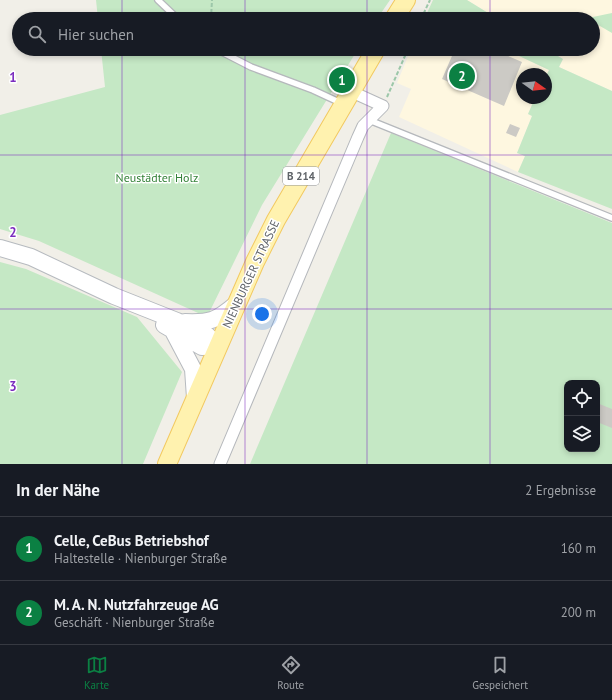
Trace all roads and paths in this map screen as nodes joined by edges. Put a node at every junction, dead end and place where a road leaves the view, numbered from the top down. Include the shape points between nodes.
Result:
1 (158, 0) edge
2 (212, 0) edge
3 (406, 0) edge
4 (430, 0) edge
5 (171, 12) edge
6 (211, 12) edge
7 (398, 12) edge
8 (424, 12) edge
9 (230, 56) edge
10 (372, 56) edge
11 (405, 56) edge
12 (347, 98) junction
13 (383, 106) junction
14 (368, 120) junction
15 (612, 218) edge
16 (0, 248) edge
17 (236, 304) junction
18 (175, 326) junction
19 (218, 346) junction
20 (195, 398) junction
21 (167, 464) edge
22 (220, 464) edge

1 - 5 lane
2 - 6 path
3 - 7 main road
4 - 8 path
9 - 12 lane via 251,67 313,90
10 - 12 main road, NIENBURGER STRASSE / B 214
11 - 13 path
12 - 13 street
12 - 17 main road, NIENBURGER STRASSE / B 214 via 276,220
13 - 14 street
14 - 15 lane
14 - 22 street via 358,137
16 - 18 main road via 31,257
17 - 18 main road via 220,317 204,323
17 - 19 main road, NIENBURGER STRASSE / B 214
18 - 19 main road via 207,335
18 - 20 main road via 193,369
19 - 20 main road, NIENBURGER STRASSE / B 214
20 - 21 main road, NIENBURGER STRASSE / B 214

